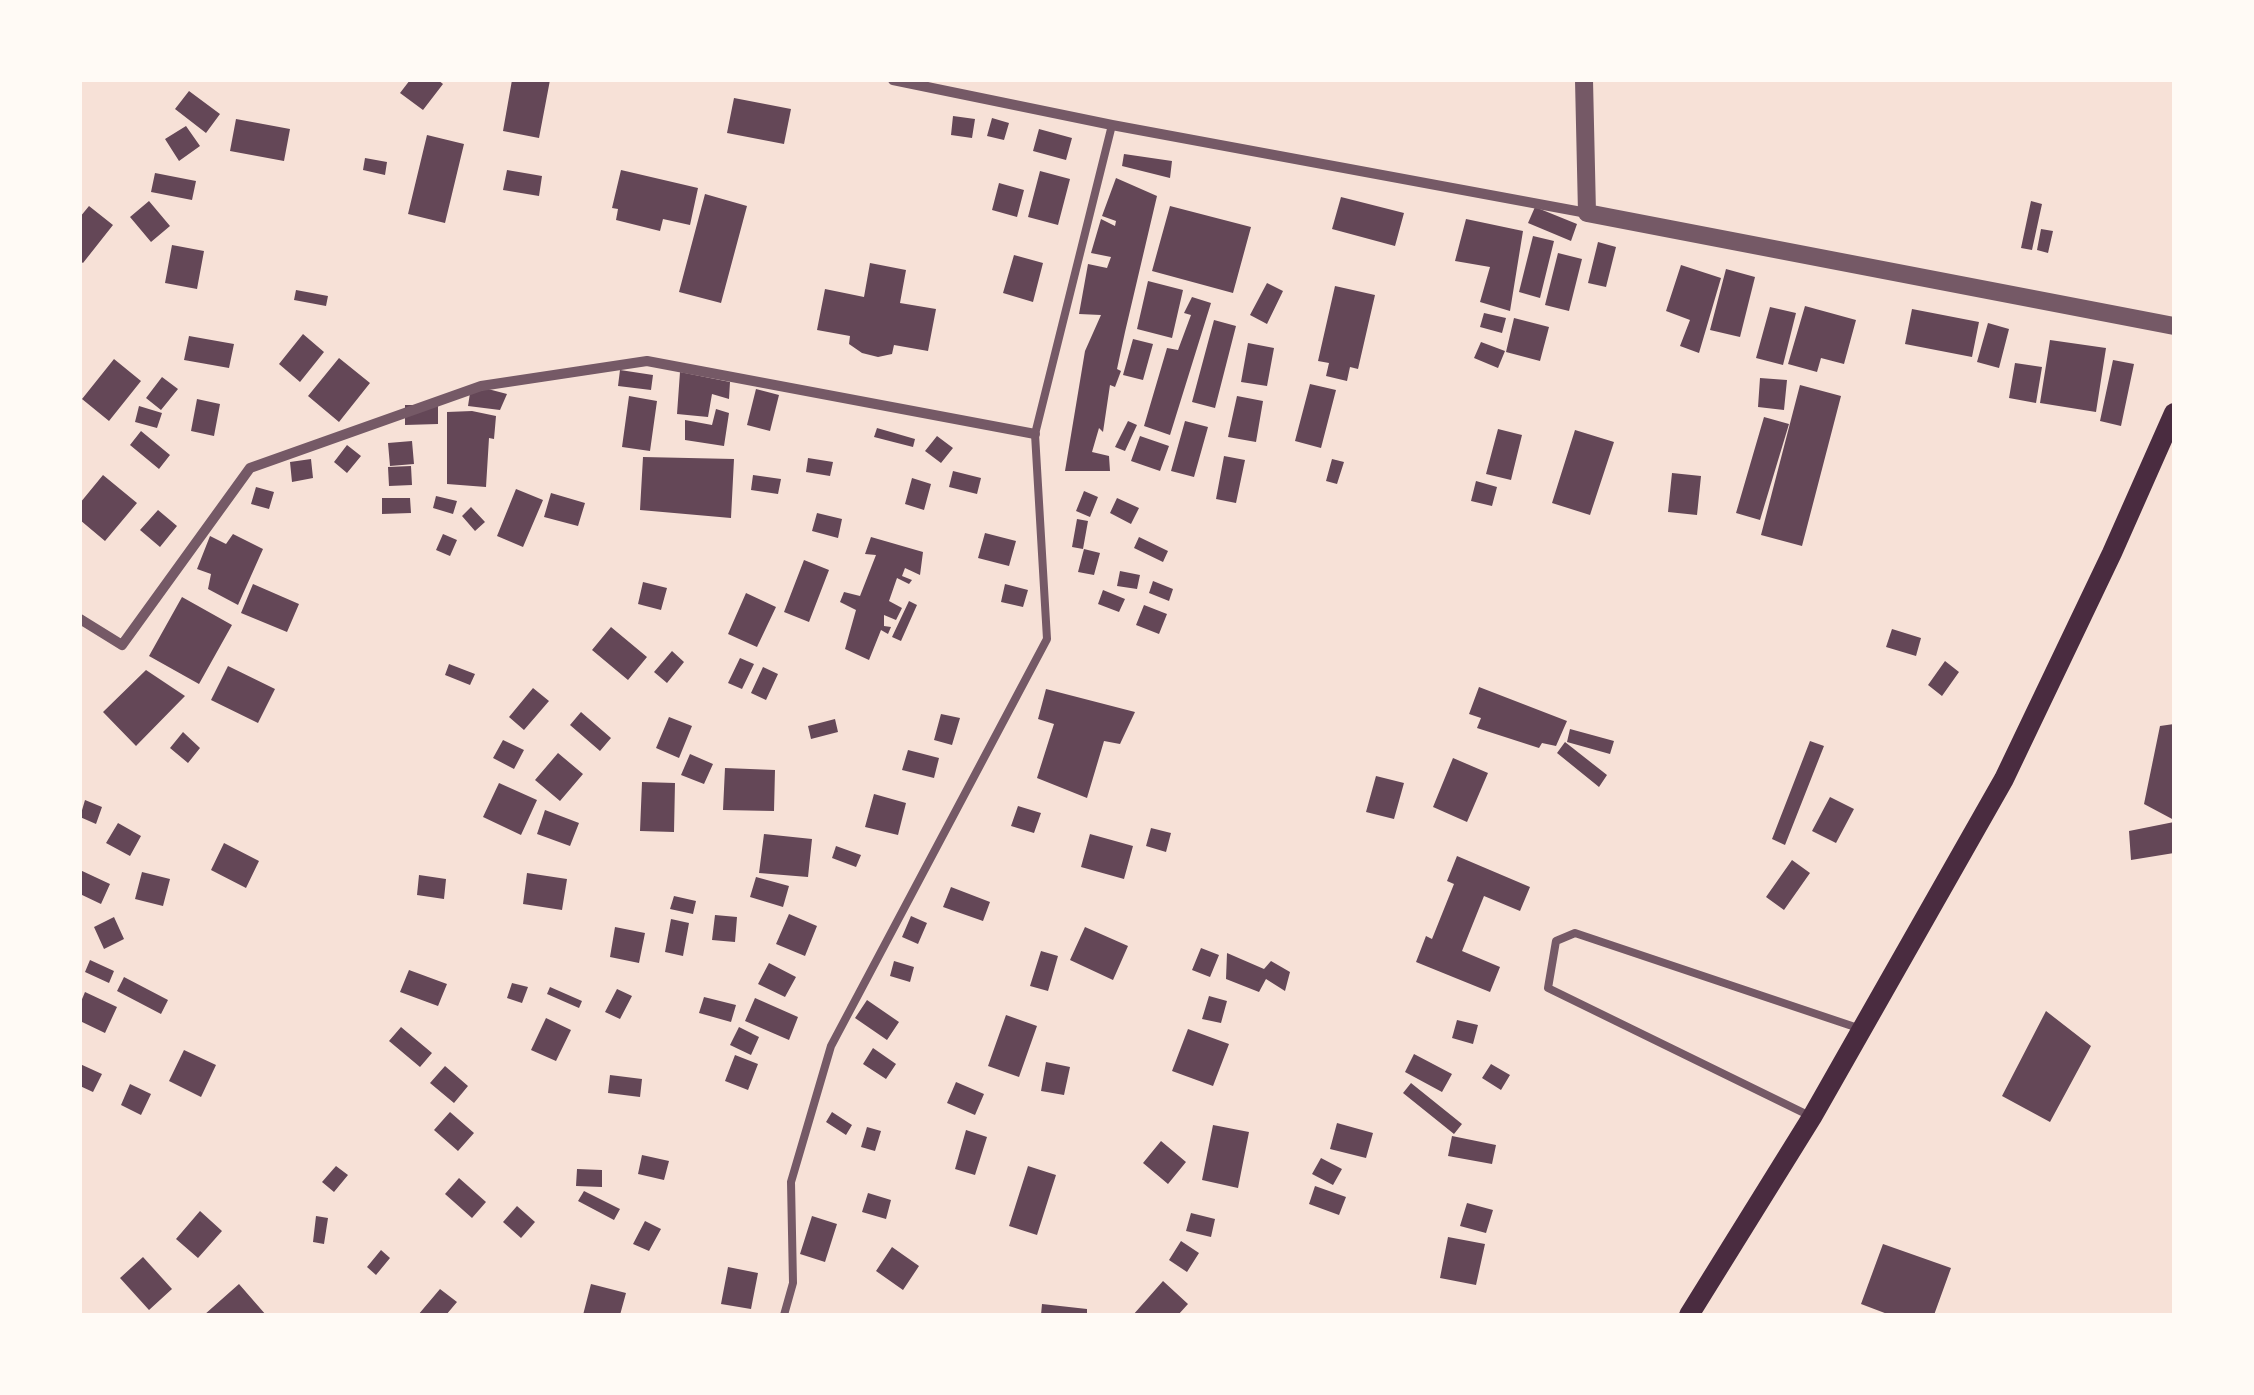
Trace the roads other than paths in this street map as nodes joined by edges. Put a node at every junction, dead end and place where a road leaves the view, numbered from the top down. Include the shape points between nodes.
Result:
1 (892, 80) edge
2 (1584, 80) edge
3 (1112, 125) junction
4 (1587, 213) junction
5 (2174, 326) edge
6 (2174, 413) edge
7 (1035, 434) junction
8 (80, 619) edge
9 (1862, 1029) junction
10 (1812, 1118) junction
11 (784, 1315) edge
12 (1689, 1315) edge

1 - 3 street
2 - 4 street
3 - 4 street
3 - 7 lane
4 - 5 street
6 - 9 main road via 2004,779
7 - 8 street via 647,361 482,386 250,468 122,645
7 - 11 lane via 1047,639 831,1046 792,1182 793,1283
9 - 10 main road
9 - 10 lane via 1575,933 1556,941 1548,988
10 - 12 main road

